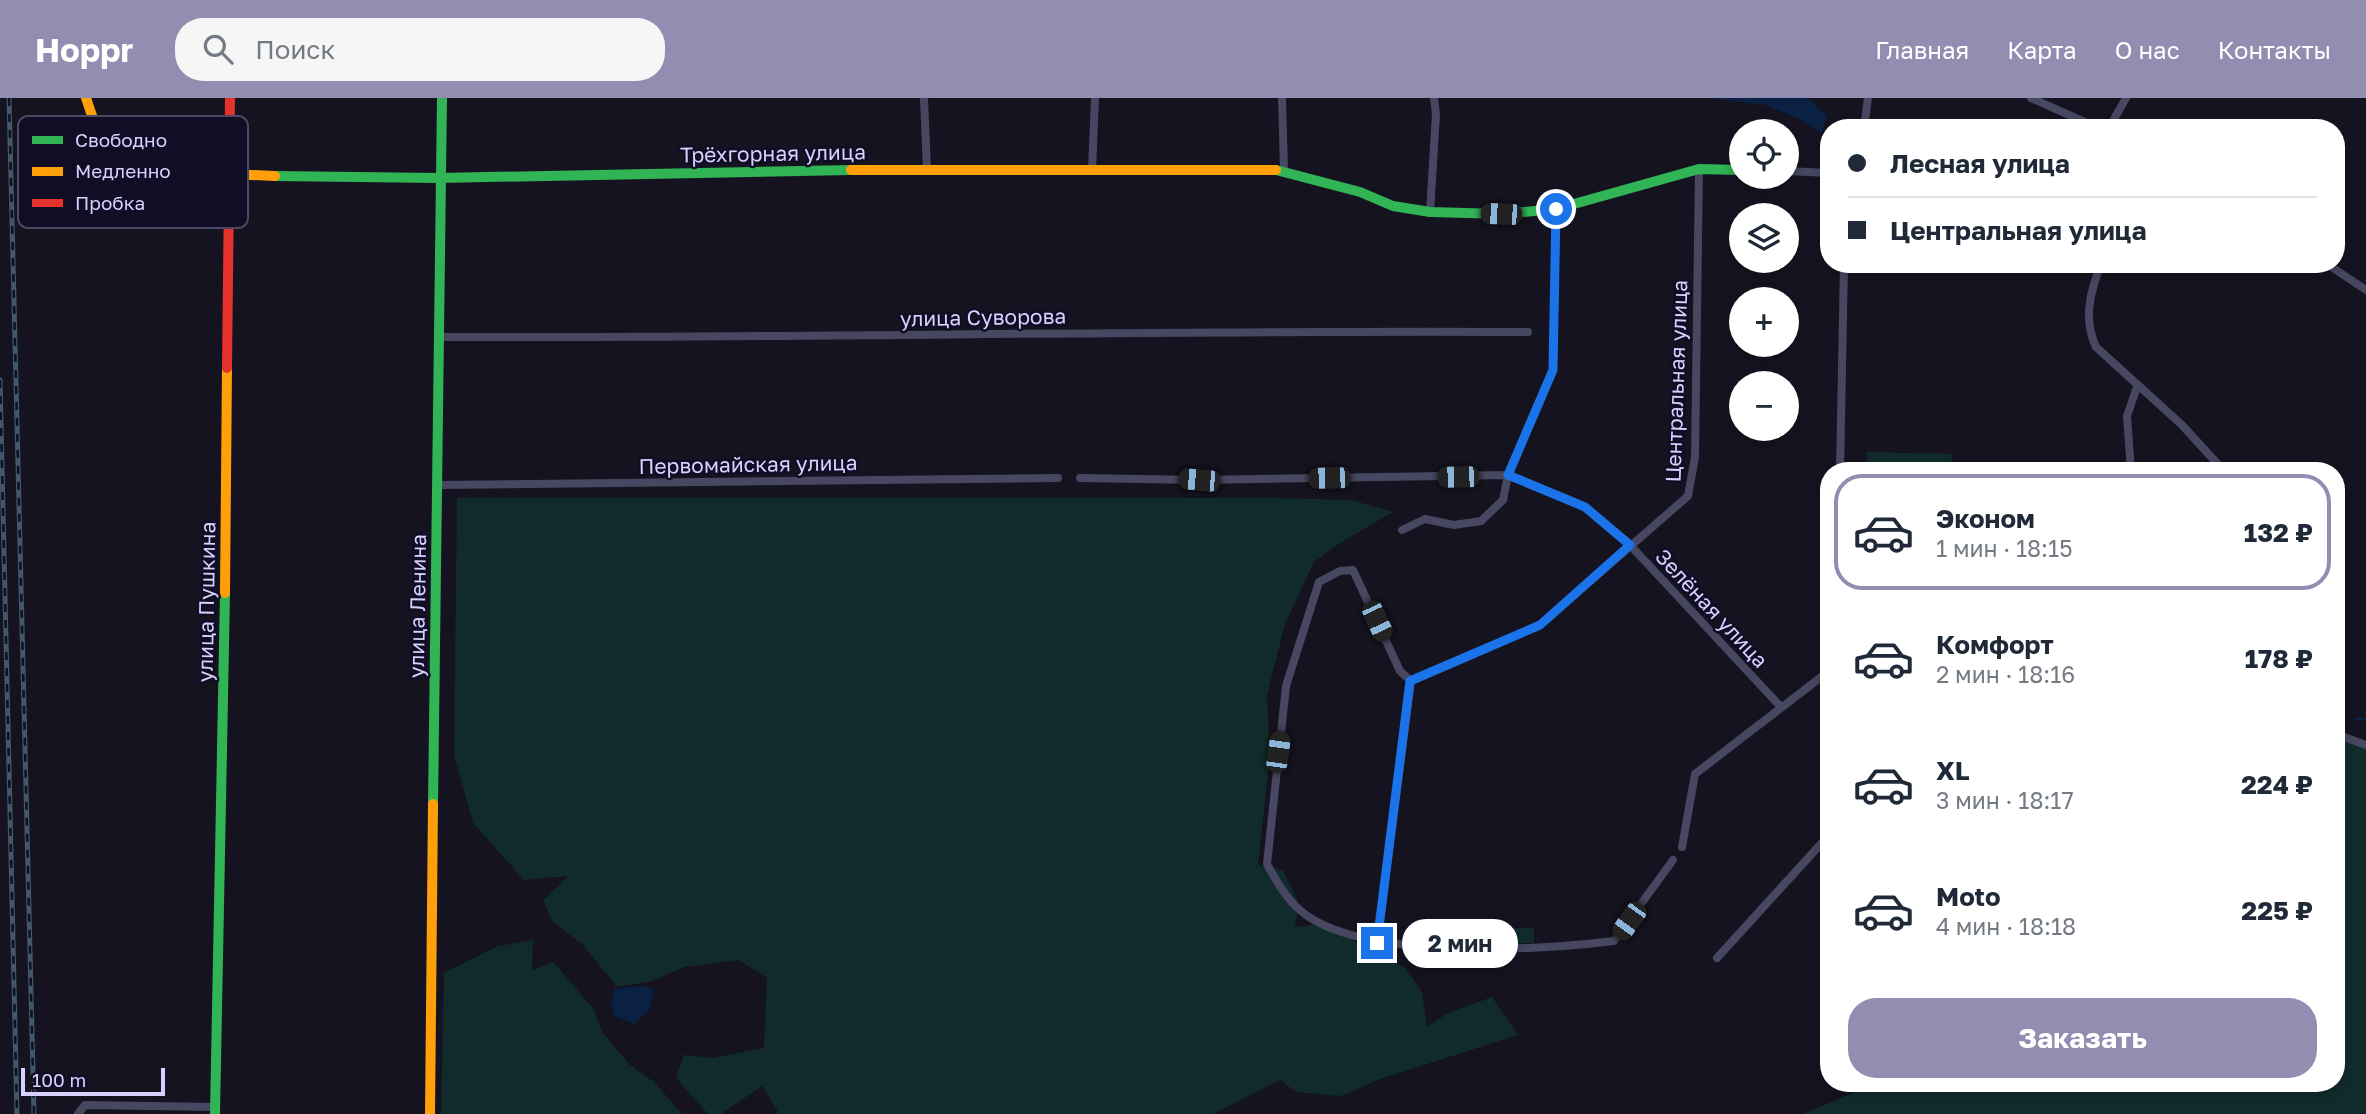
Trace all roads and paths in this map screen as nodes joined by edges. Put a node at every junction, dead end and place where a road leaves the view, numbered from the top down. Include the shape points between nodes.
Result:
1 (86, 98) edge
2 (230, 98) edge
3 (442, 98) edge
4 (924, 98) edge
5 (1096, 98) edge
6 (1282, 98) edge
7 (1434, 98) edge
8 (1868, 98) edge
9 (2031, 98) edge
10 (2126, 98) edge
11 (92, 116) edge
12 (230, 116) edge
13 (1865, 119) edge
14 (2078, 119) edge
15 (2114, 119) edge
16 (927, 169) junction
17 (1699, 169) junction
18 (1092, 170) junction
19 (1284, 170) junction
20 (1729, 170) edge
21 (1799, 172) edge
22 (1820, 173) edge
23 (248, 175) edge
24 (439, 177) junction
25 (1556, 209) junction
26 (1430, 212) junction
27 (228, 228) edge
28 (1844, 273) edge
29 (2097, 273) edge
30 (2340, 273) edge
31 (2366, 290) edge
32 (1528, 332) dead end
33 (438, 337) junction
34 (2137, 387) junction
35 (1840, 462) edge
36 (2130, 462) edge
37 (2216, 462) edge
38 (1508, 475) junction
39 (1058, 478) dead end
40 (1080, 478) dead end
41 (438, 485) junction
42 (1402, 530) dead end
43 (1630, 545) junction
44 (1820, 677) edge
45 (1410, 681) junction
46 (1780, 706) junction
47 (2345, 737) edge
48 (2366, 745) edge
49 (1820, 845) edge
50 (1682, 847) dead end
51 (1673, 860) dead end
52 (1377, 943) junction
53 (1717, 958) dead end
54 (215, 1111) edge
55 (78, 1114) edge
56 (430, 1114) edge

1 - 11 street, Трёхгорная улица
2 - 12 street, улица Пушкина
3 - 24 street, улица Ленина
4 - 16 street
5 - 18 street
6 - 19 street
7 - 26 street
8 - 13 street
9 - 14 street
10 - 15 street
16 - 18 street, Трёхгорная улица
16 - 24 street, Трёхгорная улица
17 - 20 street, Трёхгорная улица
17 - 25 street, Трёхгорная улица
17 - 43 street, Центральная улица via 1695,457 1688,496
18 - 19 street, Трёхгорная улица
19 - 26 street, Трёхгорная улица via 1393,206
21 - 22 street
23 - 24 street, Трёхгорная улица
24 - 33 street, улица Ленина
25 - 26 street, Трёхгорная улица via 1501,214
25 - 38 street via 1553,370
27 - 54 street, улица Пушкина
28 - 35 street
29 - 34 street via 2090,291 2089,332 2096,347
30 - 31 street
32 - 33 street, улица Суворова via 1177,330 837,338
33 - 41 street, улица Ленина
34 - 36 street via 2127,416
34 - 37 street via 2182,425
38 - 40 street
38 - 42 street via 1503,499 1481,521 1454,525 1425,519
38 - 43 street, Зелёная улица via 1585,507
39 - 41 street, Первомайская улица
41 - 56 street, улица Ленина
43 - 45 street, Центральная улица via 1540,625
43 - 46 street, Зелёная улица
44 - 46 street
45 - 52 street
45 - 52 street via 1400,671 1353,570 1319,582 1286,686 1266,864 1300,911 1321,925
46 - 50 street via 1695,774
47 - 48 street
49 - 53 street
51 - 52 street via 1614,941 1526,948
54 - 55 street, улица Пушкина via 85,1105

